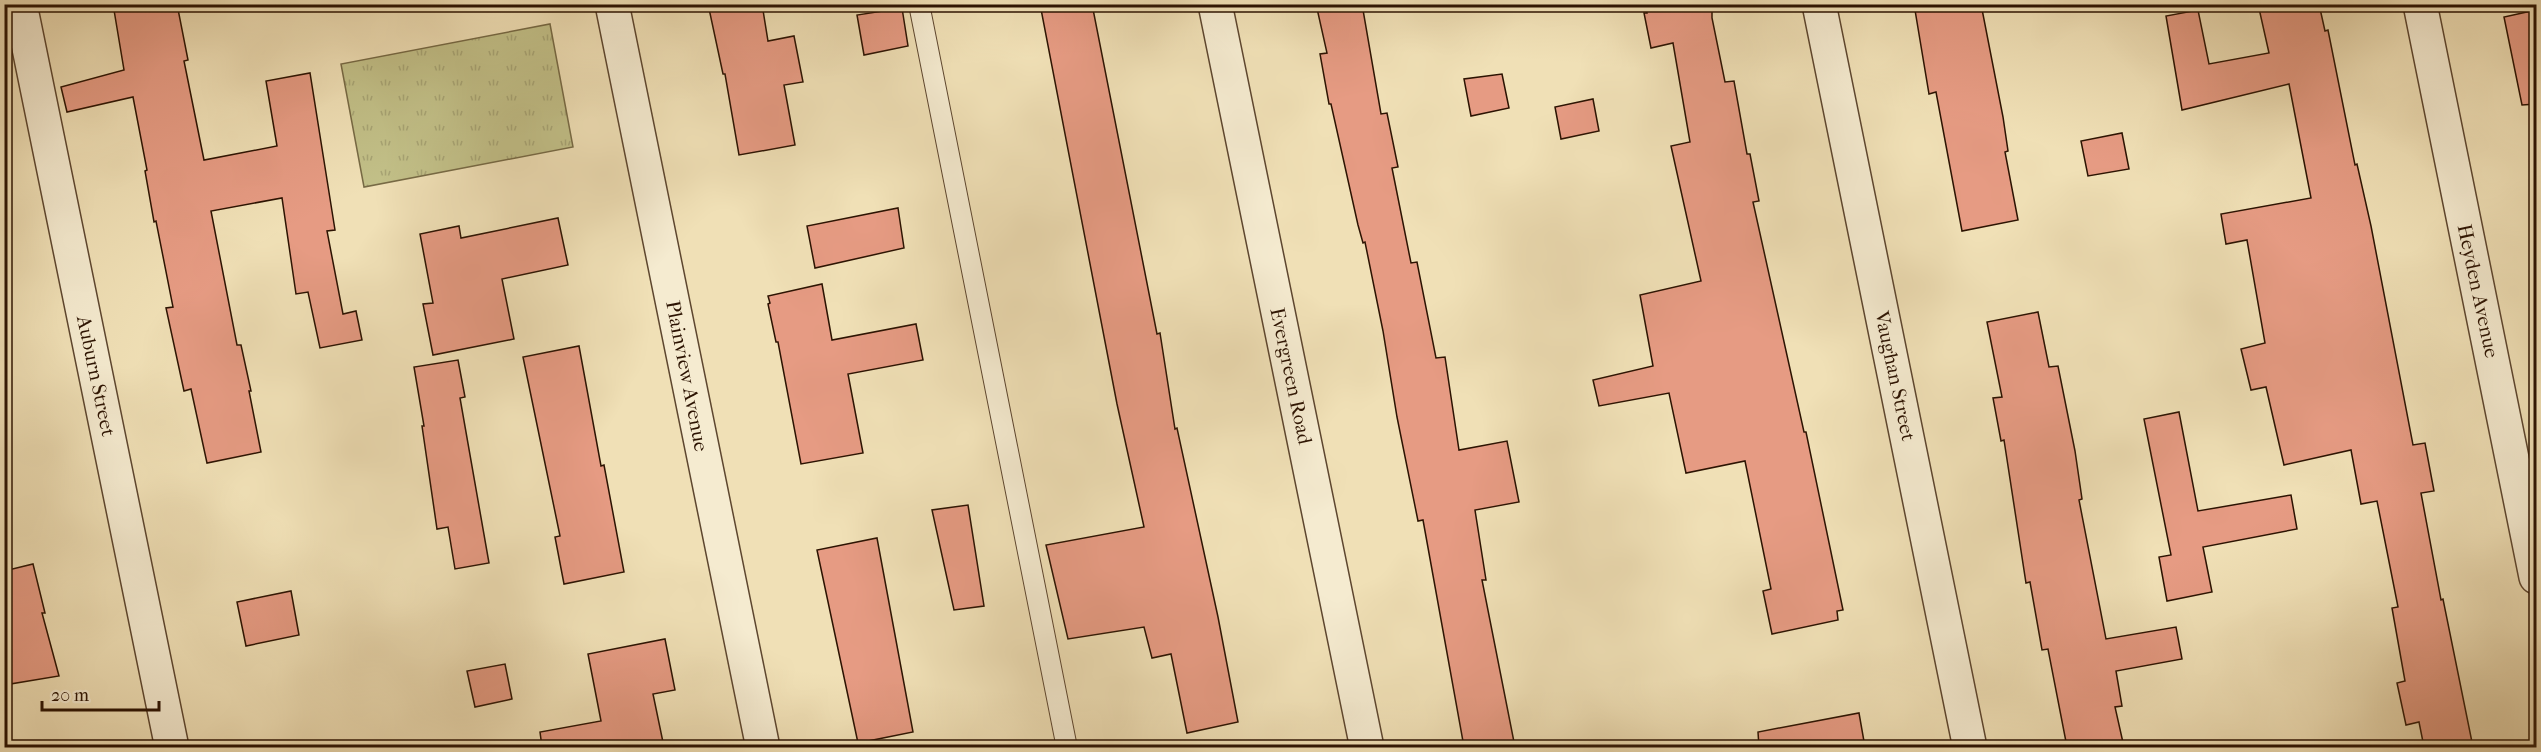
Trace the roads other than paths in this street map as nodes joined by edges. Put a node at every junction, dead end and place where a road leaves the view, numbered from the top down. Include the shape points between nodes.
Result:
1 (20, 4) edge
2 (612, 4) edge
3 (919, 4) edge
4 (1215, 4) edge
5 (1819, 4) edge
6 (2420, 4) edge
7 (2536, 577) edge
8 (171, 747) edge
9 (763, 747) edge
10 (1067, 747) edge
11 (1367, 747) edge
12 (1970, 747) edge

1 - 8 street, Auburn Street
2 - 9 street, Plainview Avenue
3 - 10 lane
4 - 11 street, Evergreen Road
5 - 12 street, Vaughan Street
6 - 7 street, Heyden Avenue

